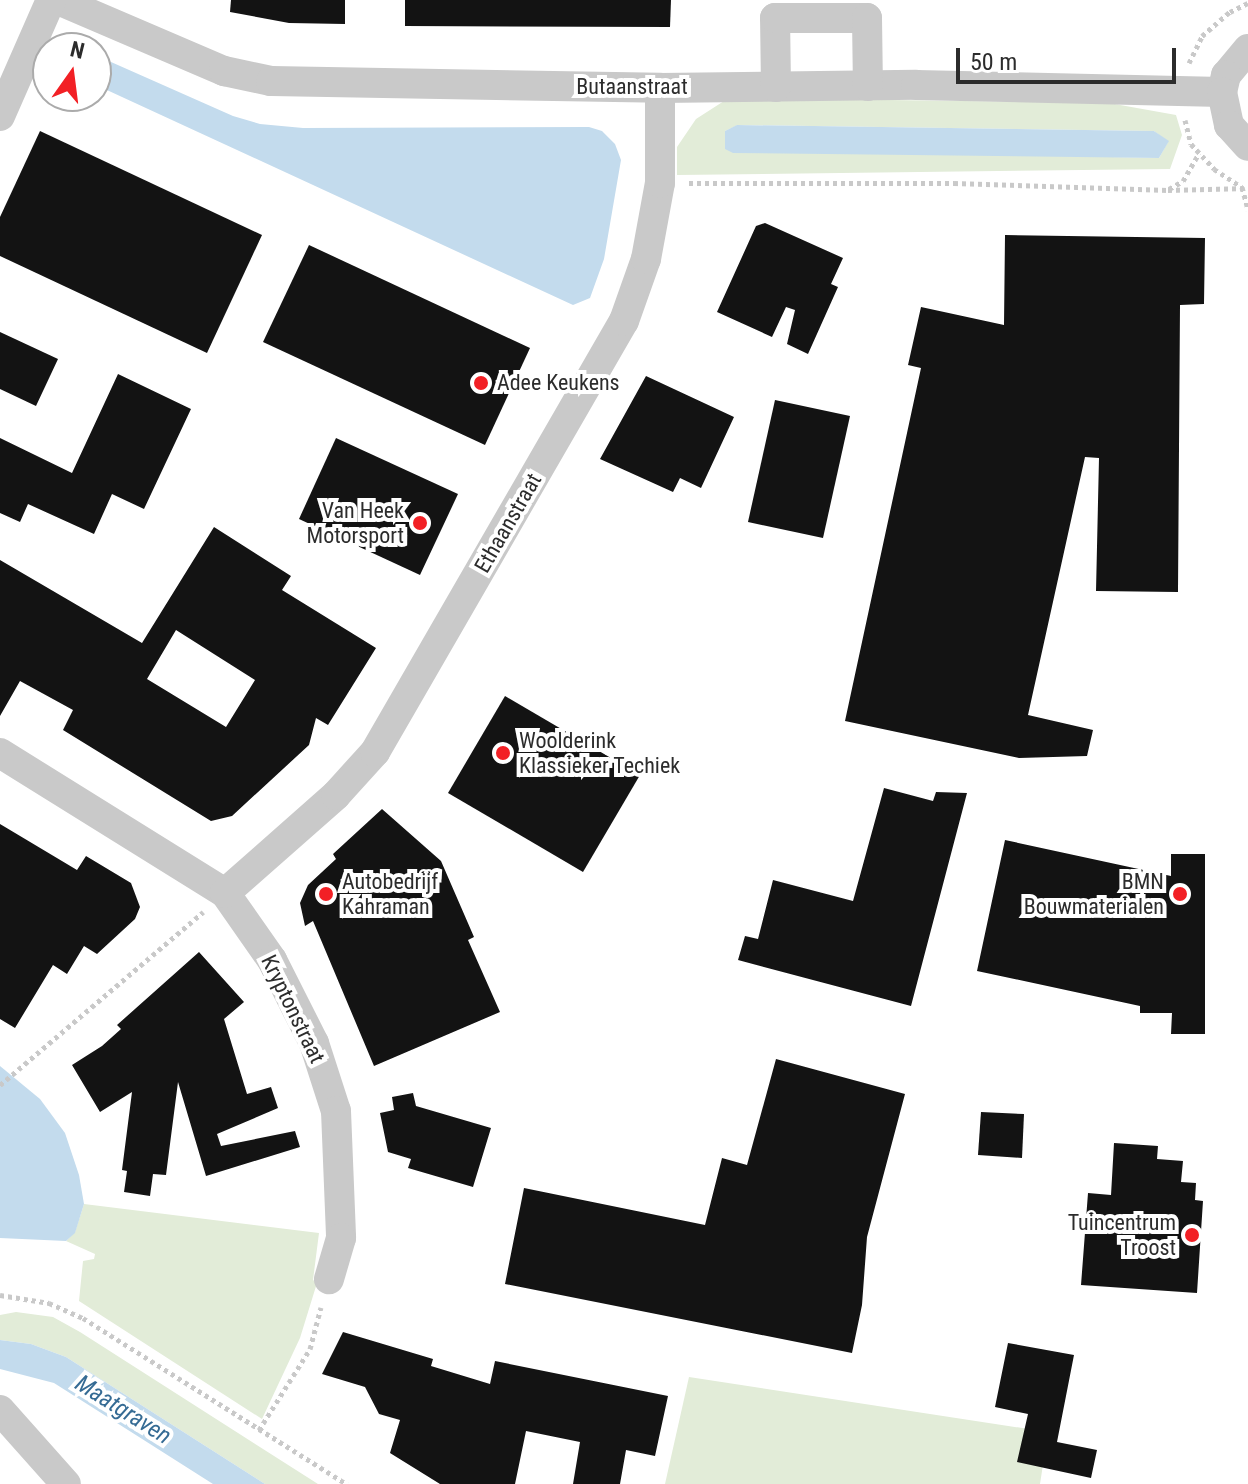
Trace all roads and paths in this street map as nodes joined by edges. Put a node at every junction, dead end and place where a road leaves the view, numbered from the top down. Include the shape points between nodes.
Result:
1 (51, 0) edge
2 (58, 0) edge
3 (1248, 49) edge
4 (868, 86) junction
5 (776, 87) junction
6 (660, 88) junction
7 (1222, 92) junction
8 (0, 116) edge
9 (1248, 146) edge
10 (1199, 153) dead end
11 (660, 183) junction
12 (1245, 187) edge
13 (1168, 190) junction
14 (0, 753) edge
15 (225, 893) junction
16 (0, 1085) edge
17 (329, 1279) joint
18 (0, 1295) edge
19 (4, 1424) edge
20 (259, 1430) junction
21 (66, 1484) edge
22 (347, 1484) edge

1 - 8 street
2 - 6 street, Butaanstraat via 224,71 271,81
3 - 7 street via 1226,75
4 - 5 street, Butaanstraat
4 - 5 street via 867,18 775,18
4 - 7 street, Butaanstraat
5 - 6 street, Butaanstraat
6 - 11 street, Ethaanstraat
7 - 9 street via 1229,125
10 - 13 path via 1183,181
11 - 13 path via 954,183
11 - 15 street, Ethaanstraat via 646,259 624,321 375,752 336,795
12 - 13 path
14 - 15 street, Kryptonstraat
15 - 16 path
15 - 17 street, Kryptonstraat via 272,960 314,1043 336,1111 341,1238
17 - 20 path via 310,1349
18 - 20 path via 49,1303 83,1318
19 - 21 street
20 - 22 path

